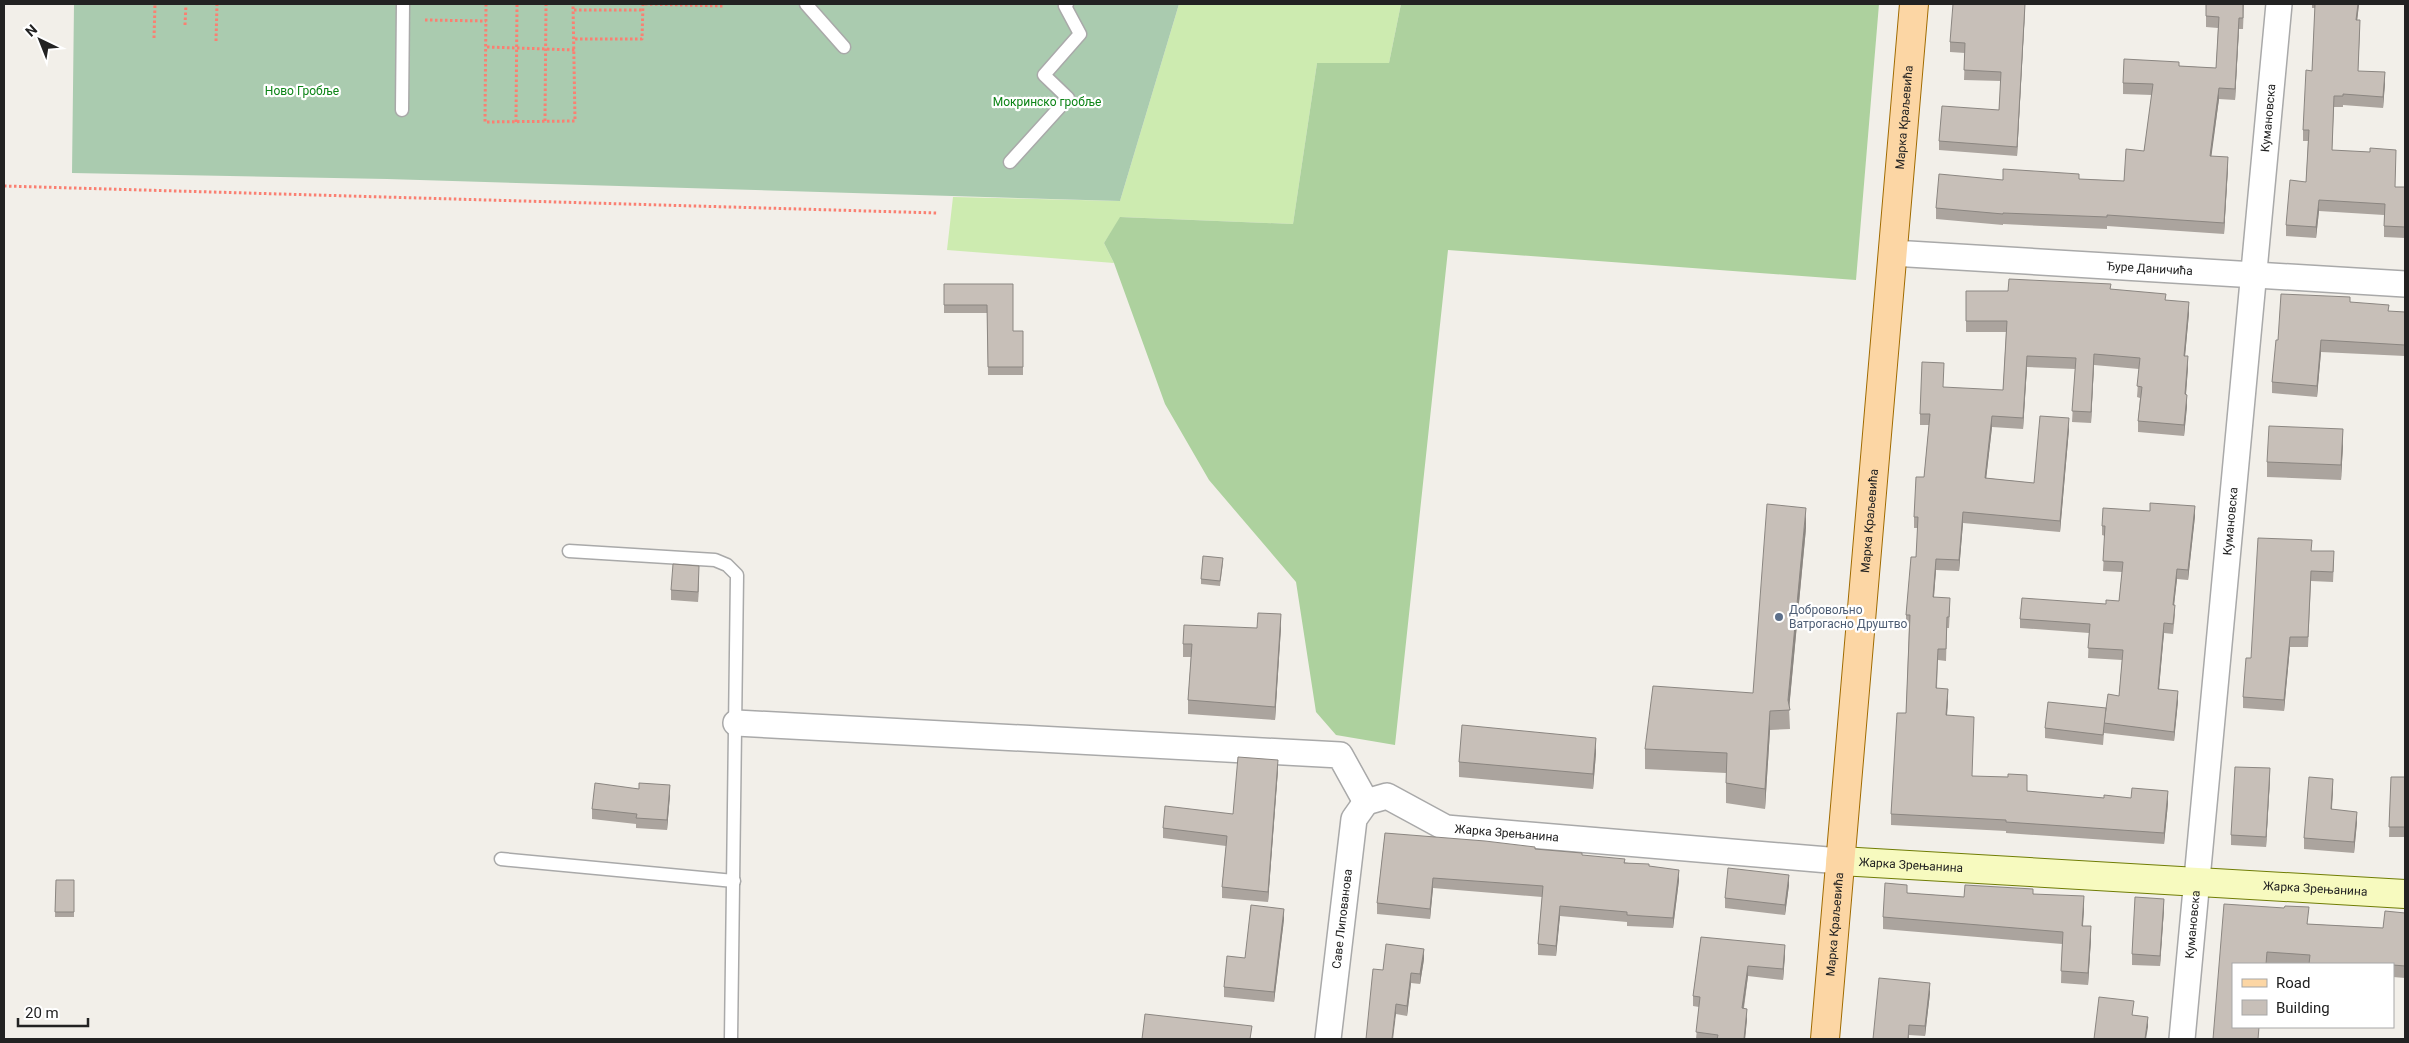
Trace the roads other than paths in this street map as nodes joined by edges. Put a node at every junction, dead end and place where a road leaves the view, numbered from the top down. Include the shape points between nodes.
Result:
1 (402, 4) edge
2 (806, 4) edge
3 (1067, 4) edge
4 (1914, 4) edge
5 (2279, 4) edge
6 (844, 47) dead end
7 (402, 110) dead end
8 (1010, 162) dead end
9 (1892, 253) junction
10 (2253, 275) junction
11 (2405, 284) edge
12 (569, 551) dead end
13 (736, 723) junction
14 (1366, 802) junction
15 (501, 859) dead end
16 (1840, 861) junction
17 (734, 881) junction
18 (2195, 883) junction
19 (2405, 894) edge
20 (731, 1039) edge
21 (1328, 1039) edge
22 (1825, 1039) edge
23 (2182, 1039) edge

1 - 7 lane
2 - 6 lane
3 - 8 lane via 1065,6 1080,34 1044,75 1068,98
4 - 9 main road, Марка Краљевића
5 - 10 street, Кумановска
9 - 10 street, Ђуре Даничића
9 - 16 main road, Марка Краљевића
10 - 11 street, Ђуре Даничића
10 - 18 street, Кумановска
12 - 13 lane via 715,560 738,575
13 - 14 street via 1340,755
13 - 17 lane
14 - 16 street, Жарка Зрењанина via 1388,796 1446,828
14 - 21 street, Саве Липованова via 1354,819
15 - 17 lane
16 - 18 street, Жарка Зрењанина
16 - 22 main road, Марка Краљевића
17 - 20 lane
18 - 19 street, Жарка Зрењанина
18 - 23 street, Кумановска

